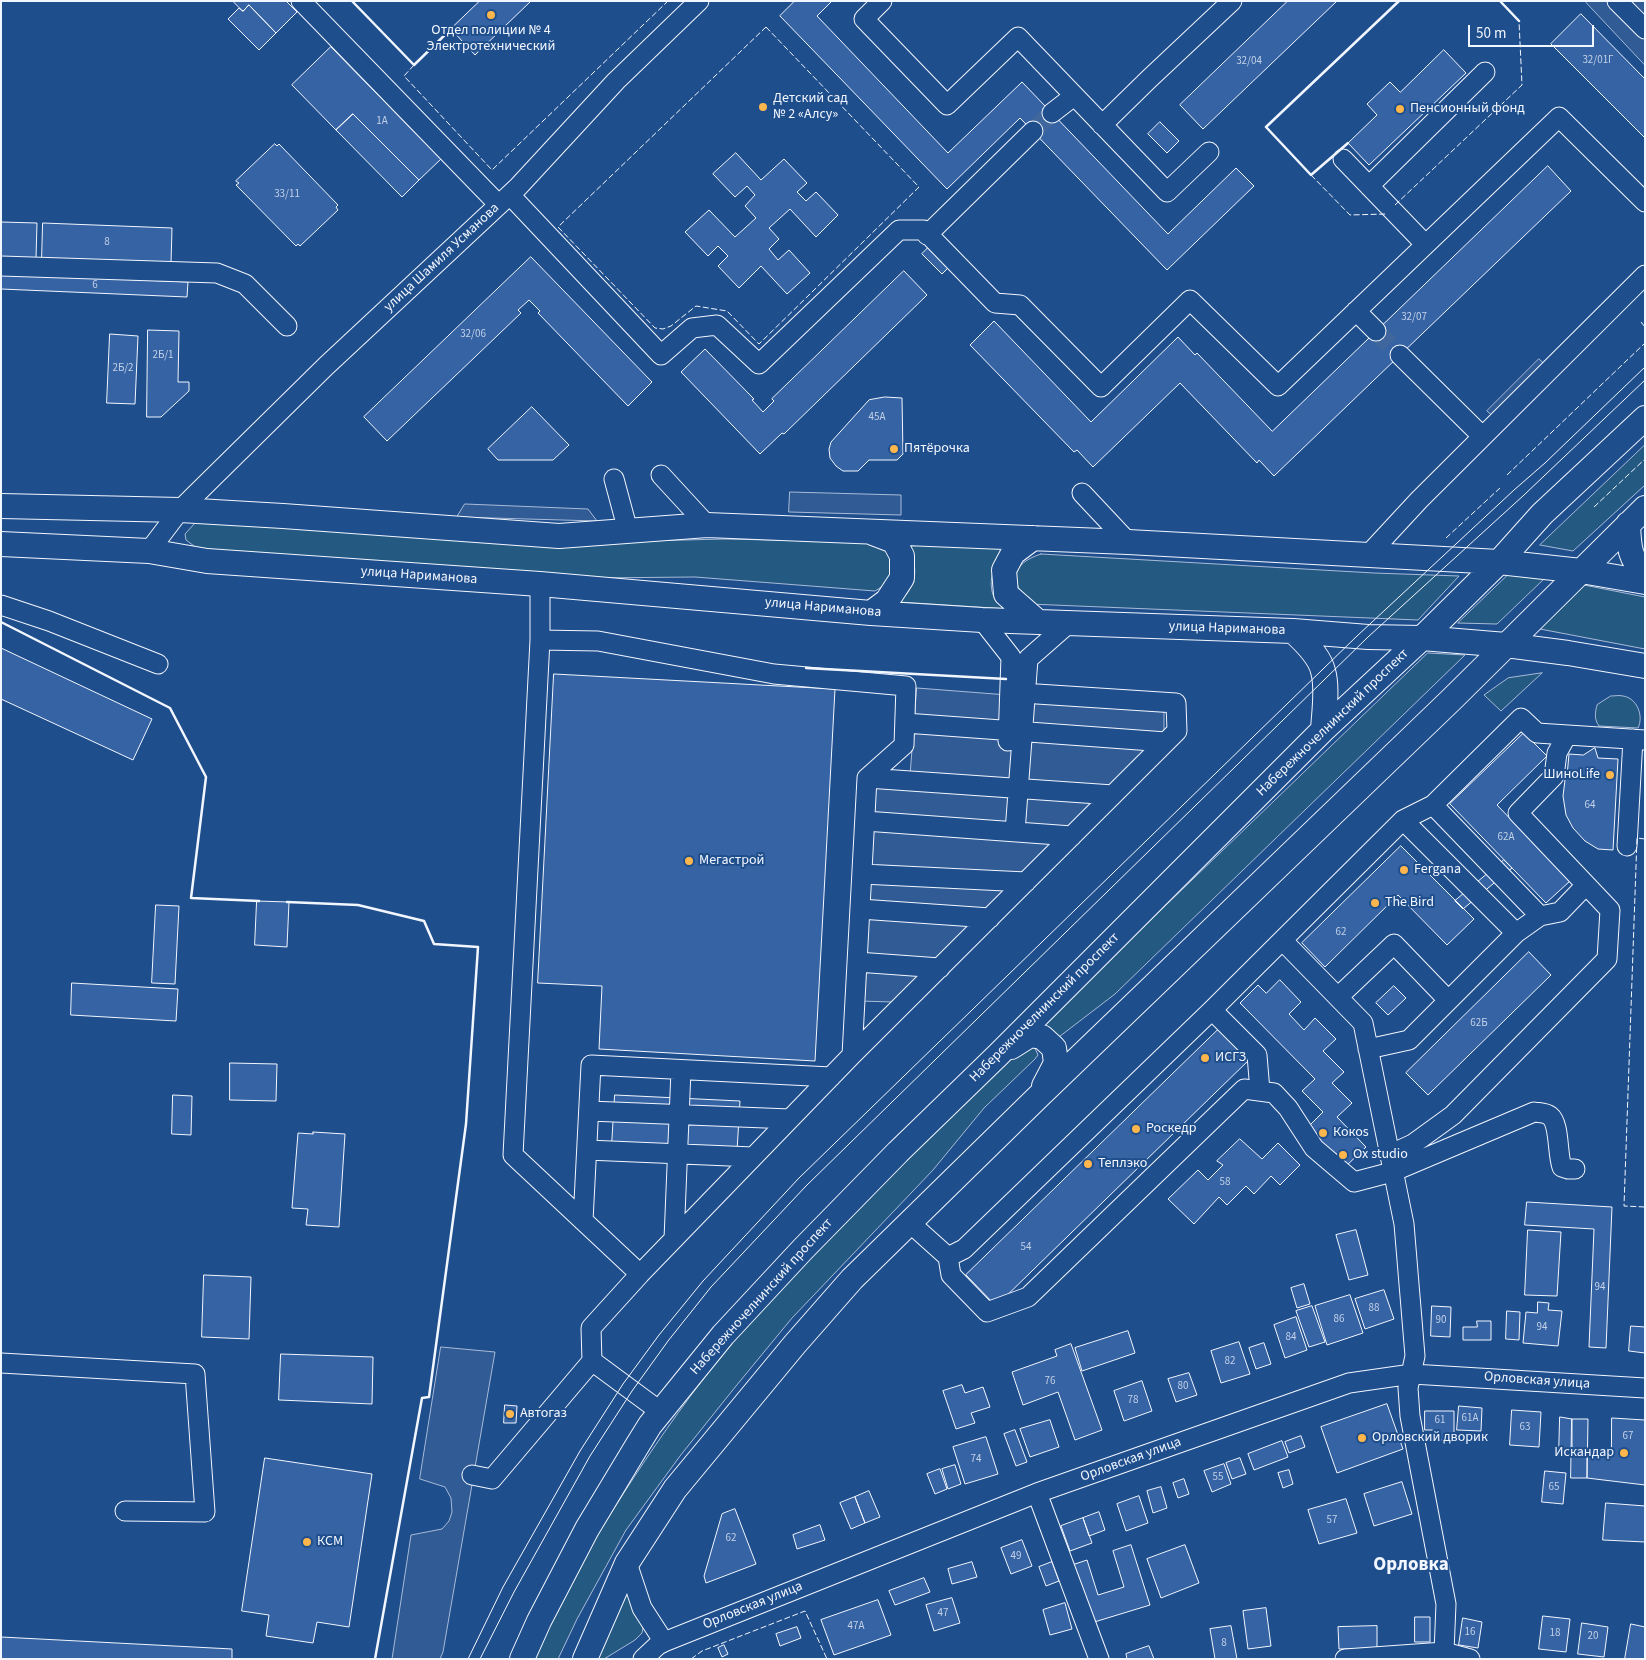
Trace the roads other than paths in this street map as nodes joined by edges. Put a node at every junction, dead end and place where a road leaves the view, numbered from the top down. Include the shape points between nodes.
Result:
1 (301, 1) edge
2 (699, 1) edge
3 (882, 1) edge
4 (1232, 1) edge
5 (1617, 1) edge
6 (1645, 29) edge
7 (1485, 72) dead end
8 (1074, 96) junction
9 (1052, 113) tunnel mouth
10 (1102, 125) junction
11 (1033, 131) tunnel mouth
12 (1209, 152) dead end
13 (1343, 159) dead end
14 (1369, 186) junction
15 (505, 200) junction
16 (1645, 202) edge
17 (928, 235) junction
18 (1426, 244) junction
19 (1, 266) edge
20 (1645, 276) edge
21 (1356, 312) junction
22 (287, 326) dead end
23 (1376, 332) tunnel mouth
24 (1400, 355) tunnel mouth
25 (1645, 418) edge
26 (1482, 436) junction
27 (661, 475) dead end
28 (614, 479) dead end
29 (1082, 493) dead end
30 (1, 506) edge
31 (180, 510) junction
32 (1636, 516) edge
33 (707, 525) junction
34 (628, 531) junction
35 (870, 531) junction
36 (1032, 538) junction
37 (1128, 542) junction
38 (1, 544) edge
39 (149, 551) junction
40 (1369, 554) junction
41 (1499, 562) junction
42 (1581, 571) junction
43 (1645, 575) edge
44 (1645, 582) edge
45 (540, 584) junction
46 (1, 605) edge
47 (871, 612) junction
48 (982, 620) junction
49 (1038, 622) junction
50 (1069, 623) junction
51 (1293, 631) junction
52 (1422, 638) junction
53 (540, 640) junction
54 (1506, 645) junction
55 (158, 664) dead end
56 (1645, 666) edge
57 (1037, 694) dead end
58 (905, 723) junction
59 (1324, 730) junction
60 (1015, 731) junction
61 (1567, 735) junction
62 (1639, 740) edge
63 (1166, 742) junction
64 (867, 778) junction
65 (1012, 788) junction
66 (1113, 795) junction
67 (1433, 805) junction
68 (1403, 820) junction
69 (864, 821) junction
70 (1009, 831) junction
71 (1072, 836) junction
72 (1627, 846) dead end
73 (862, 874) junction
74 (1026, 882) junction
75 (1586, 885) junction
76 (860, 909) junction
77 (1540, 916) junction
78 (990, 918) junction
79 (1516, 933) junction
80 (1283, 941) junction
81 (857, 962) junction
82 (940, 968) junction
83 (1338, 998) junction
84 (1448, 1000) junction
85 (1212, 1010) junction
86 (1368, 1049) junction
87 (852, 1056) junction
88 (998, 1056) junction
89 (681, 1070) junction
90 (831, 1078) junction
91 (1260, 1091) junction
92 (1039, 1096) junction
93 (589, 1111) junction
94 (679, 1115) junction
95 (790, 1119) junction
96 (586, 1150) junction
97 (677, 1154) junction
98 (753, 1157) junction
99 (1391, 1164) junction
100 (1575, 1169) dead end
101 (583, 1221) junction
102 (909, 1222) junction
103 (674, 1239) junction
104 (948, 1257) junction
105 (640, 1274) junction
106 (592, 1361) junction
107 (1, 1364) edge
108 (1412, 1374) junction
109 (1645, 1388) edge
110 (661, 1412) junction
111 (472, 1475) dead end
112 (1037, 1493) junction
113 (125, 1511) dead end
114 (627, 1563) junction
115 (661, 1644) junction
116 (1444, 1652) junction
117 (522, 1659) edge
118 (585, 1659) edge
119 (630, 1659) edge
120 (643, 1659) edge
121 (1099, 1659) edge
122 (1345, 1659) edge
123 (1470, 1659) edge

1 - 15 street
2 - 15 street, улица Шамиля Усманова via 616,81
3 - 8 street via 864,19 947,105 1018,38
4 - 10 street
5 - 6 street
7 - 14 street
8 - 9 street
8 - 10 street
10 - 12 street via 1167,192
11 - 17 street
13 - 14 street
14 - 18 street
15 - 17 street via 661,355 692,328 717,325 759,364 899,230 924,230
15 - 31 street, улица Шамиля Усманова via 326,366
16 - 18 street via 1558,117
17 - 21 street via 995,303 1020,305 1101,387 1190,300 1278,386
18 - 21 street
19 - 22 street via 217,273 245,284
20 - 26 street
21 - 23 street
24 - 26 street
25 - 41 main road, Набережночелнинский проспект via 1542,514
26 - 40 street
27 - 33 street
28 - 34 street
29 - 37 street
30 - 31 main road
31 - 34 main road via 559,536
31 - 39 street, улица Шамиля Усманова
32 - 42 main road
32 - 43 main road via 1629,546 1634,563
33 - 34 main road
33 - 35 main road
35 - 36 main road
35 - 47 main road via 894,541 902,556 902,578 887,601
36 - 37 main road
36 - 49 main road via 1014,552 1004,570 1006,594
37 - 40 main road
38 - 39 main road, улица Нариманова
39 - 45 main road, улица Нариманова via 207,561
40 - 41 main road
41 - 42 main road
41 - 52 main road, Набережночелнинский проспект
42 - 44 main road
42 - 54 main road
45 - 47 main road, улица Нариманова
45 - 53 street
46 - 55 street
47 - 48 main road, улица Нариманова
48 - 49 main road, улица Нариманова
48 - 60 street via 1011,657
49 - 50 main road, улица Нариманова
50 - 51 main road, улица Нариманова
50 - 60 street via 1028,659
51 - 52 main road, улица Нариманова
51 - 59 main road via 1306,642 1323,669
52 - 54 main road, улица Нариманова
52 - 59 main road, Набережночелнинский проспект
53 - 58 street via 598,641 774,674 906,686
53 - 101 street via 513,1155
54 - 56 main road, улица Нариманова
54 - 92 main road
57 - 63 street via 1176,703 1177,731
58 - 60 street
58 - 64 street via 904,745
59 - 88 main road, Набережночелнинский проспект
60 - 63 street
60 - 65 street
61 - 62 street
61 - 67 street via 1537,733 1521,718
61 - 75 street via 1557,753 1554,776 1518,813
62 - 72 street
63 - 66 street
64 - 65 street
64 - 69 street
65 - 66 street
65 - 70 street
66 - 71 street
67 - 68 street
67 - 77 street
68 - 79 street
68 - 80 street
69 - 70 street
69 - 73 street
70 - 71 street
71 - 74 street
73 - 74 street
73 - 76 street
74 - 78 street
75 - 77 street via 1560,912
75 - 99 street via 1610,910 1607,959 1452,1115
76 - 78 street
76 - 81 street
77 - 79 street
78 - 82 street
79 - 84 street
80 - 83 street
80 - 85 street
81 - 82 street
81 - 87 street
82 - 87 street
83 - 84 street via 1394,944
83 - 86 street via 1363,1023
84 - 86 street via 1410,1040
85 - 91 street via 1257,1056
85 - 104 street via 964,1249
86 - 99 street
87 - 90 street
88 - 92 main road via 1030,1035 1042,1037 1054,1048 1056,1063
88 - 110 main road, Набережночелнинский проспект via 797,1256 723,1335
89 - 90 street
89 - 93 street via 591,1065
89 - 94 street
90 - 95 street
91 - 99 street via 1274,1093 1314,1148 1354,1182
91 - 104 street via 1244,1089 1028,1296 987,1312 951,1275
92 - 102 main road
93 - 94 street
93 - 96 street
94 - 95 street
94 - 97 street
95 - 98 street
96 - 97 street
96 - 101 street
97 - 98 street
97 - 103 street
98 - 103 street
99 - 100 street via 1534,1112 1551,1117 1562,1167
99 - 108 street via 1404,1224 1414,1356
101 - 105 street
102 - 104 street
102 - 114 main road via 852,1279 795,1344 675,1490
103 - 105 street
105 - 106 street via 591,1328
106 - 110 street
106 - 111 street via 492,1479
107 - 113 street via 195,1374 205,1512
108 - 109 street, Орловская улица
108 - 112 street, Орловская улица via 1349,1383
108 - 116 street via 1408,1388 1410,1416 1446,1604
110 - 117 main road, Набережночелнинский проспект via 586,1529
112 - 115 street, Орловская улица
112 - 121 street
114 - 115 street via 642,1608
114 - 118 main road
115 - 119 street
115 - 120 street, Орловская улица
116 - 122 street
116 - 123 street

